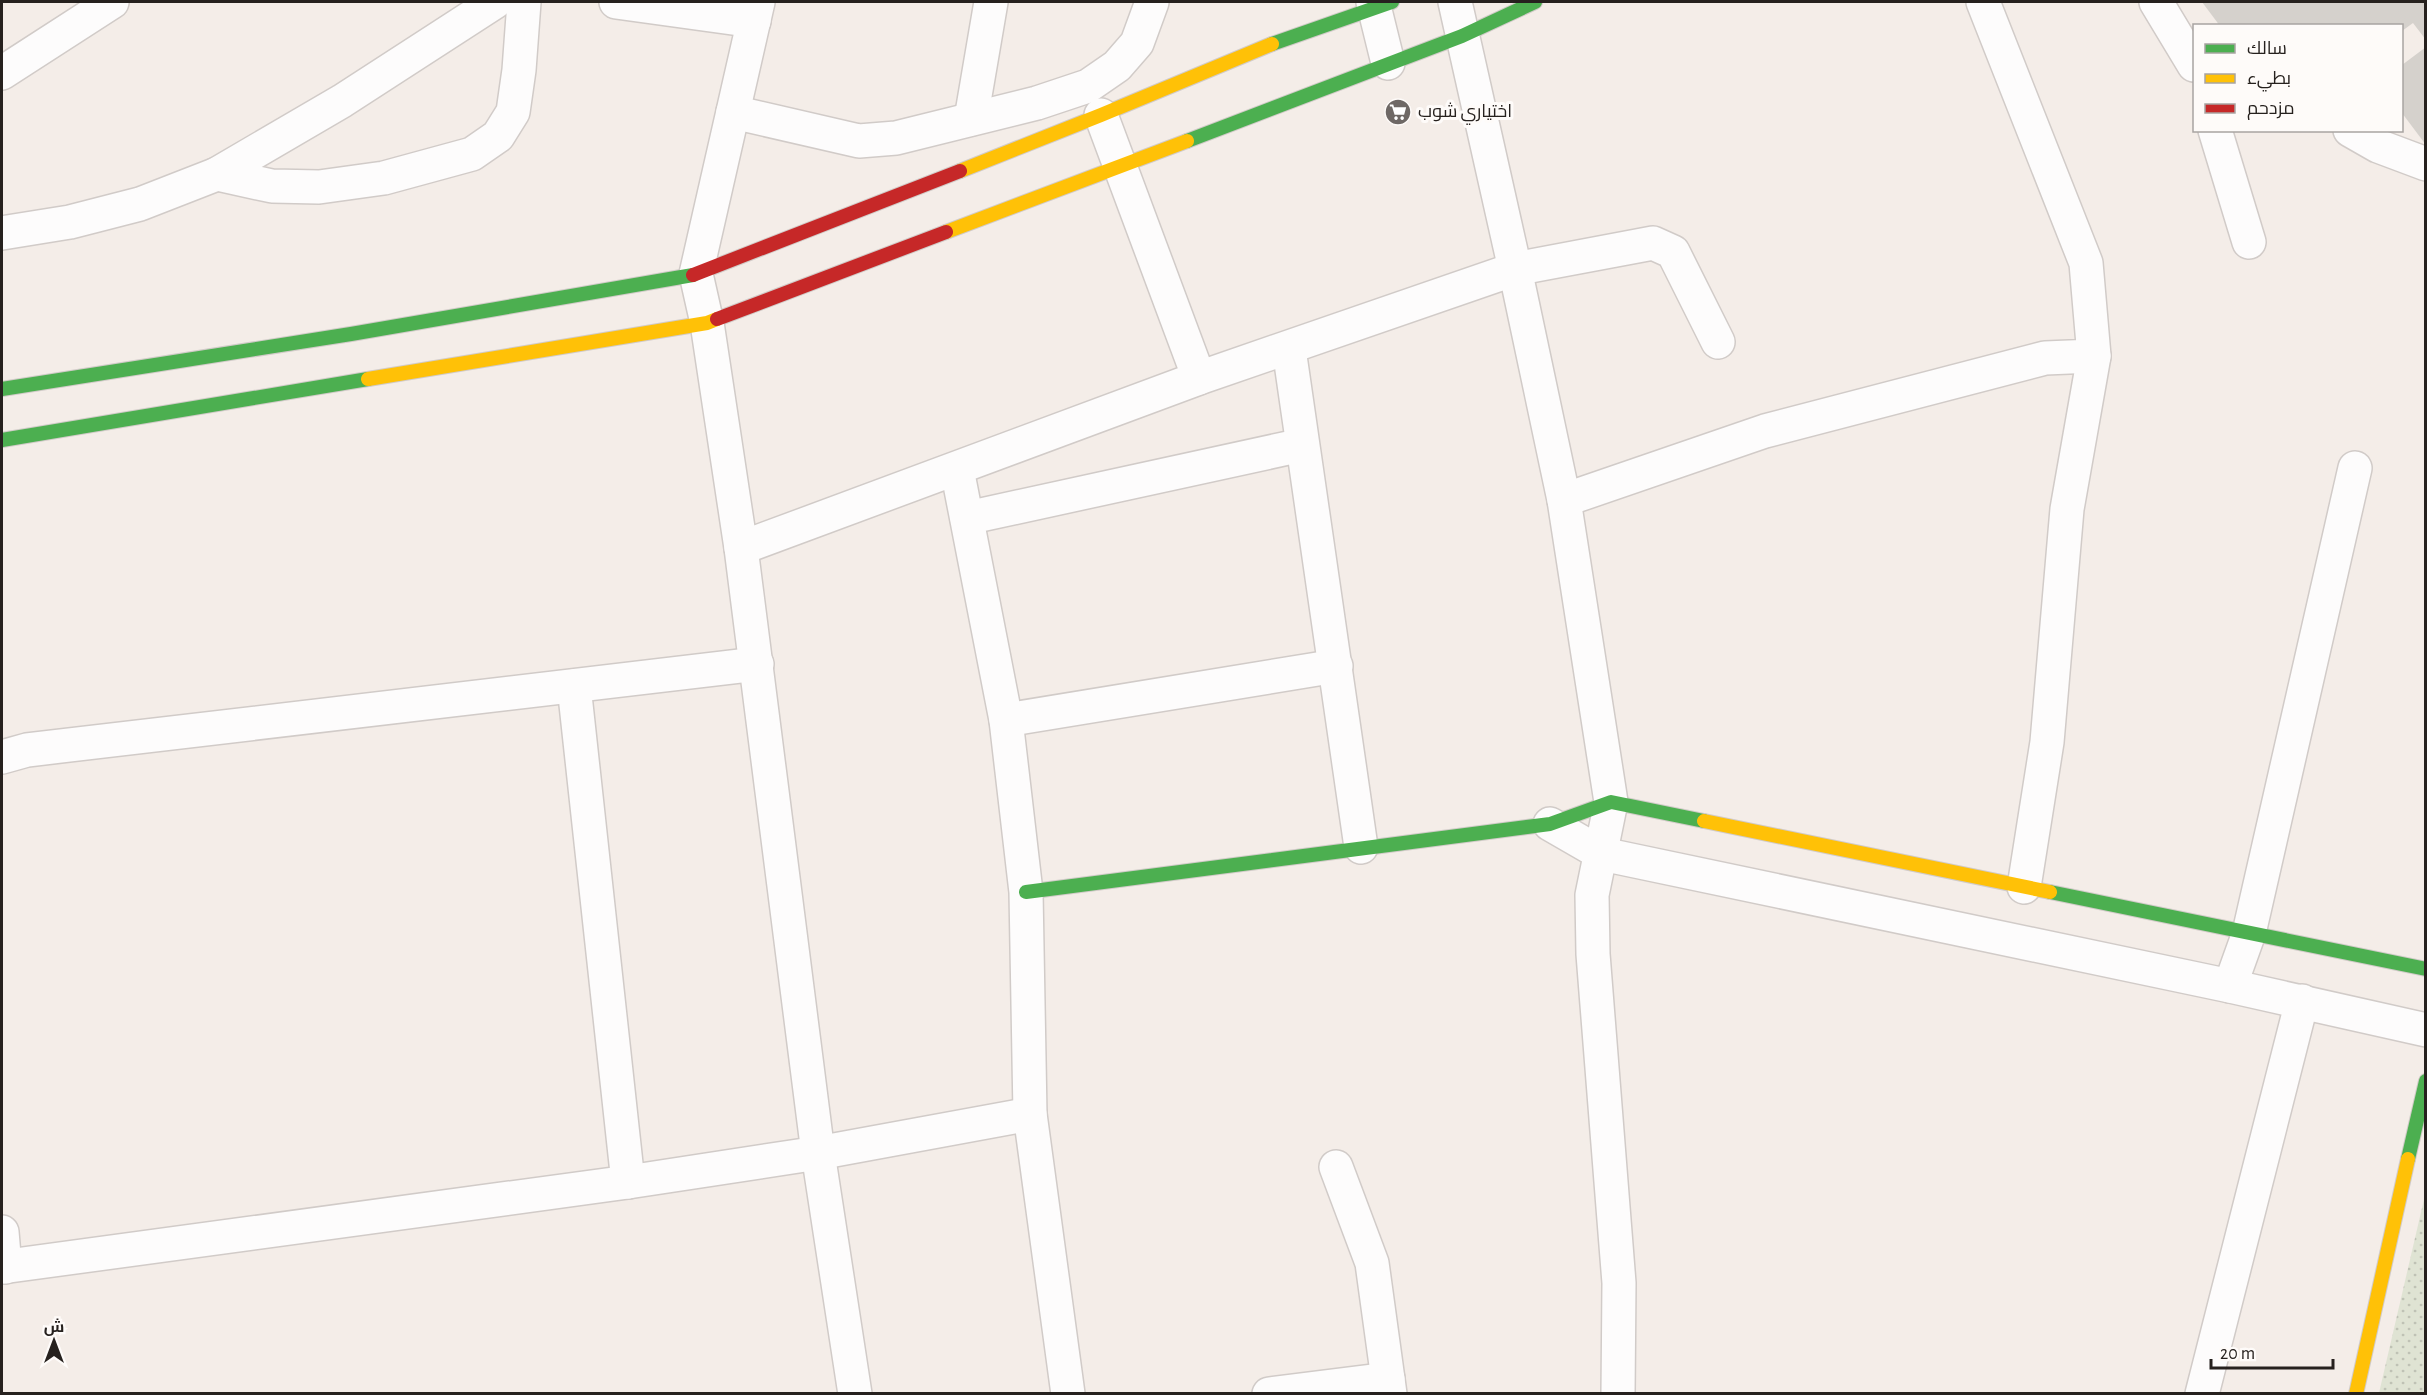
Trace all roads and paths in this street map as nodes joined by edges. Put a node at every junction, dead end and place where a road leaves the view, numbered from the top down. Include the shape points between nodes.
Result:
1 (112, 2) edge
2 (495, 2) edge
3 (524, 2) edge
4 (616, 2) edge
5 (991, 2) edge
6 (1152, 2) edge
7 (1455, 2) edge
8 (1535, 2) edge
9 (1983, 2) edge
10 (2156, 2) edge
11 (1380, 4) edge
12 (756, 11) edge
13 (1462, 36) junction
14 (2193, 62) edge
15 (1388, 63) junction
16 (2, 73) edge
17 (733, 112) junction
18 (1101, 115) junction
19 (971, 119) junction
20 (2216, 132) edge
21 (2354, 132) edge
22 (2426, 164) edge
23 (1119, 166) junction
24 (217, 174) junction
25 (2, 233) edge
26 (2248, 242) dead end
27 (1515, 269) junction
28 (696, 274) junction
29 (707, 323) junction
30 (1718, 342) dead end
31 (1289, 349) junction
32 (2094, 356) junction
33 (1198, 378) junction
34 (2, 389) edge
35 (2, 440) edge
36 (1302, 445) junction
37 (2355, 468) dead end
38 (957, 469) junction
39 (1564, 500) junction
40 (967, 518) junction
41 (741, 548) junction
42 (757, 664) junction
43 (1336, 666) junction
44 (574, 686) junction
45 (1006, 720) junction
46 (2, 757) edge
47 (1611, 802) junction
48 (1550, 824) junction
49 (1361, 847) junction
50 (1602, 854) junction
51 (2024, 887) junction
52 (1026, 892) junction
53 (2248, 933) junction
54 (2426, 969) edge
55 (2230, 986) junction
56 (2302, 1001) junction
57 (2426, 1029) edge
58 (2426, 1081) edge
59 (1030, 1114) junction
60 (818, 1153) junction
61 (1336, 1167) dead end
62 (628, 1182) junction
63 (2, 1232) edge
64 (3, 1267) edge
65 (1389, 1386) edge
66 (855, 1394) edge
67 (1068, 1394) edge
68 (1269, 1394) edge
69 (1618, 1394) edge
70 (2202, 1394) edge
71 (2356, 1394) edge

1 - 16 street
2 - 24 street
3 - 24 street via 513,112 498,136 472,154 384,178 319,187 272,186
4 - 12 street
5 - 19 street
6 - 19 street via 1137,43 1117,66 1088,86
7 - 13 street
8 - 13 street
9 - 32 street via 2086,263
10 - 14 street
11 - 15 street
11 - 18 street via 1248,52
12 - 17 street
13 - 15 street
13 - 27 street
15 - 23 street
17 - 19 street via 860,141 896,138
17 - 28 street
18 - 23 street
18 - 28 street
20 - 26 street
21 - 22 street
23 - 29 street
23 - 33 street
24 - 25 street via 140,204 70,222
27 - 30 street via 1653,243 1673,252
27 - 31 street
27 - 39 street
28 - 29 street
28 - 34 street
29 - 35 street
29 - 41 street
31 - 33 street
31 - 36 street
32 - 39 street via 2045,358 1765,430
32 - 51 street via 2067,508 2047,742
33 - 38 street
36 - 40 street
36 - 43 street
37 - 53 street
38 - 40 street
38 - 41 street
39 - 47 street
40 - 45 street
41 - 42 street
42 - 44 street
42 - 60 street
43 - 45 street
43 - 49 street
44 - 46 street via 39,748
44 - 62 street
45 - 52 street
47 - 48 street
47 - 50 street
47 - 51 street
48 - 49 street
48 - 50 street
49 - 52 street
50 - 55 street
50 - 69 street via 1592,895 1593,954 1618,1283
51 - 53 street
52 - 59 street
53 - 54 street
53 - 55 street
55 - 56 street
56 - 57 street
56 - 70 street
58 - 71 street
59 - 60 street
59 - 67 street
60 - 62 street
60 - 66 street
61 - 65 street via 1372,1263
62 - 64 street
63 - 64 street
65 - 68 street

